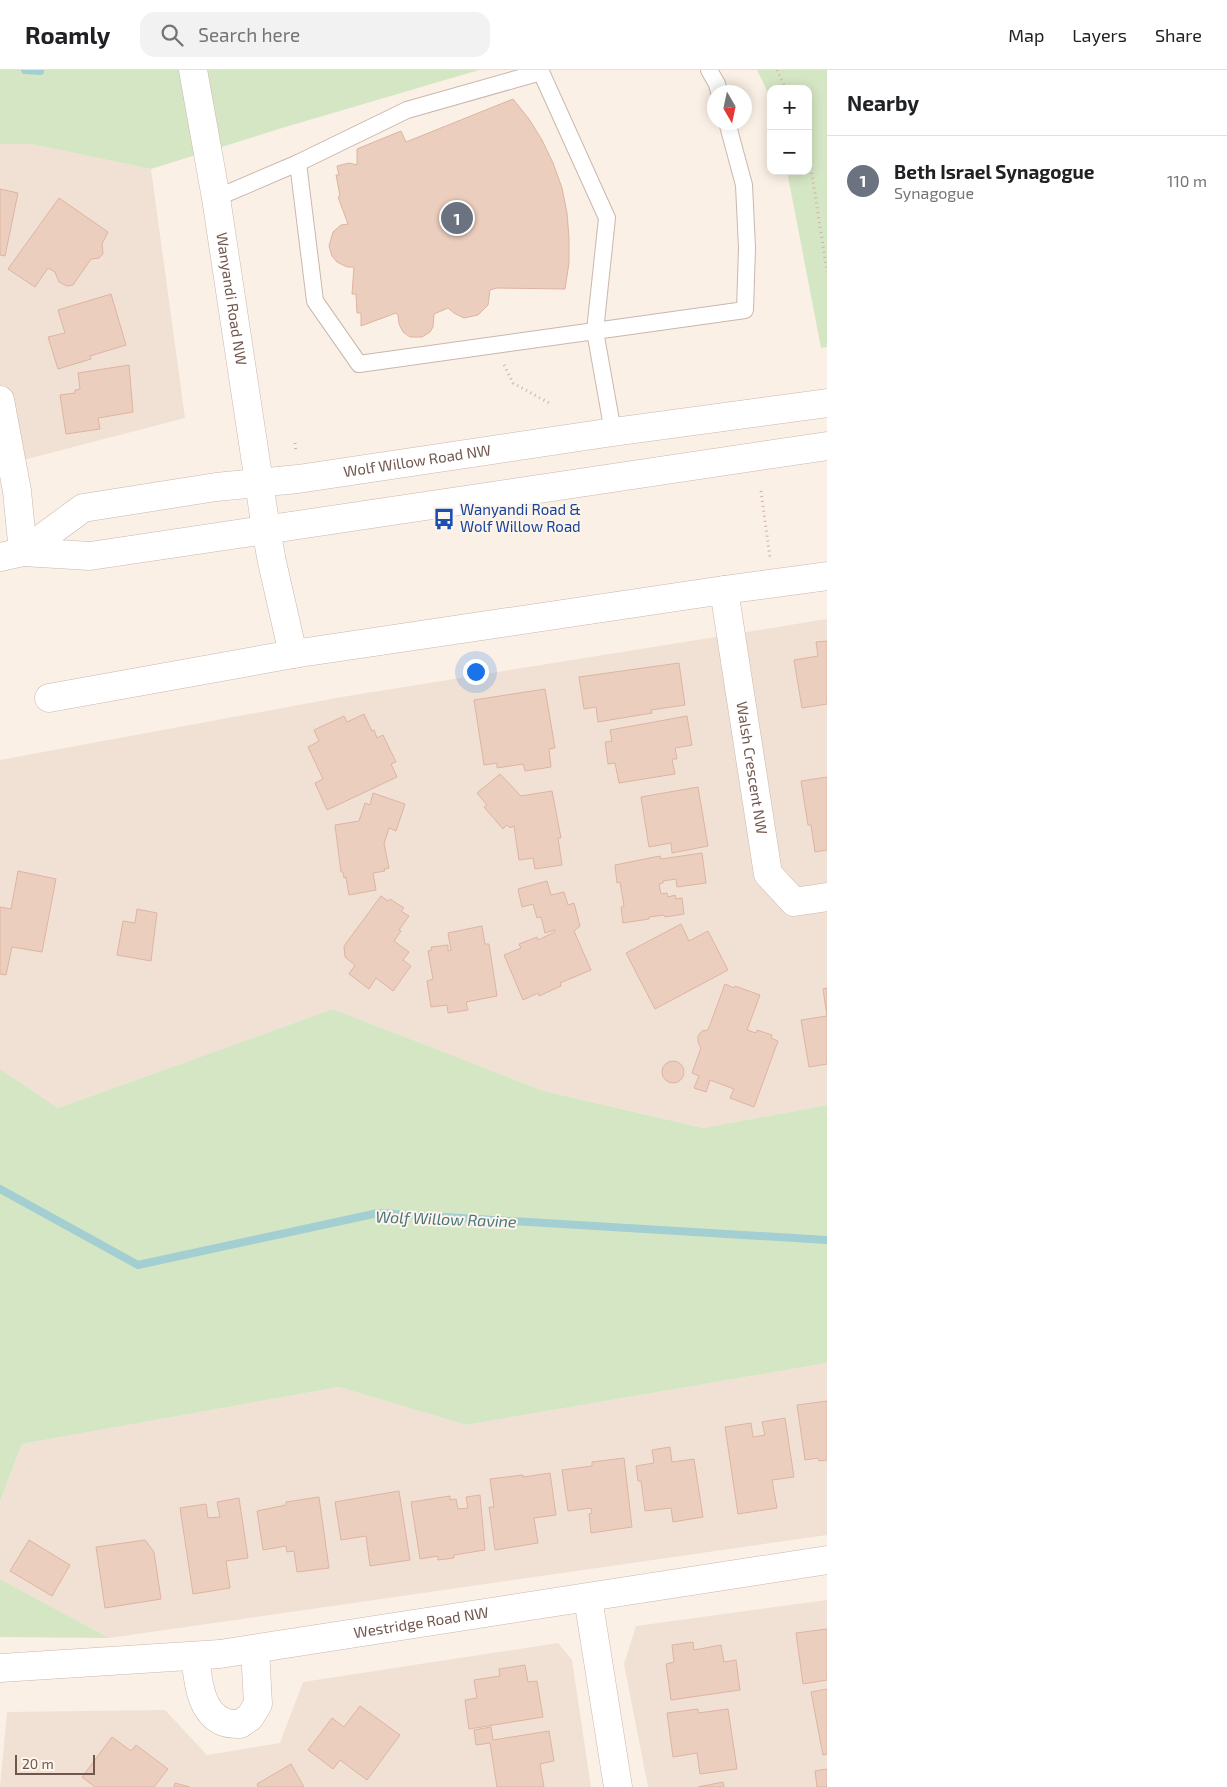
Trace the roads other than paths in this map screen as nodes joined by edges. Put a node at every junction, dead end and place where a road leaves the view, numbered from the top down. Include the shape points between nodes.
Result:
1 (193, 70) edge
2 (709, 70) edge
3 (541, 71) edge
4 (717, 85) edge
5 (729, 130) edge
6 (298, 163) junction
7 (216, 198) junction
8 (595, 331) junction
9 (0, 400) edge
10 (827, 404) edge
11 (613, 432) junction
12 (827, 446) edge
13 (259, 482) junction
14 (266, 529) junction
15 (11, 554) edge
16 (827, 576) edge
17 (724, 590) junction
18 (293, 654) junction
19 (49, 698) dead end
20 (827, 897) edge
21 (827, 1560) edge
22 (588, 1598) junction
23 (255, 1649) junction
24 (195, 1656) junction
25 (0, 1668) edge
26 (618, 1787) edge

1 - 7 street, Wanyandi Road NW
2 - 4 lane
3 - 6 lane via 407,110
3 - 8 lane via 608,218
5 - 8 lane via 744,185 745,310
6 - 7 lane
6 - 8 lane via 315,301 359,364
7 - 13 street, Wanyandi Road NW
8 - 11 lane
9 - 15 street via 17,491
10 - 11 street, Wolf Willow Road NW
11 - 13 street, Wolf Willow Road NW
12 - 14 street
13 - 14 street, Wanyandi Road NW
13 - 15 street, Wolf Willow Road NW via 83,508
14 - 15 street via 90,556
14 - 18 street
16 - 17 street
17 - 18 street
17 - 20 street, Walsh Crescent NW via 768,874 794,902
18 - 19 street
21 - 22 street, Westridge Road NW
22 - 23 street, Westridge Road NW
22 - 26 street
23 - 24 street, Westridge Road NW
23 - 24 street via 258,1704 250,1717 240,1724 224,1722 209,1711 200,1690
24 - 25 street, Westridge Road NW

